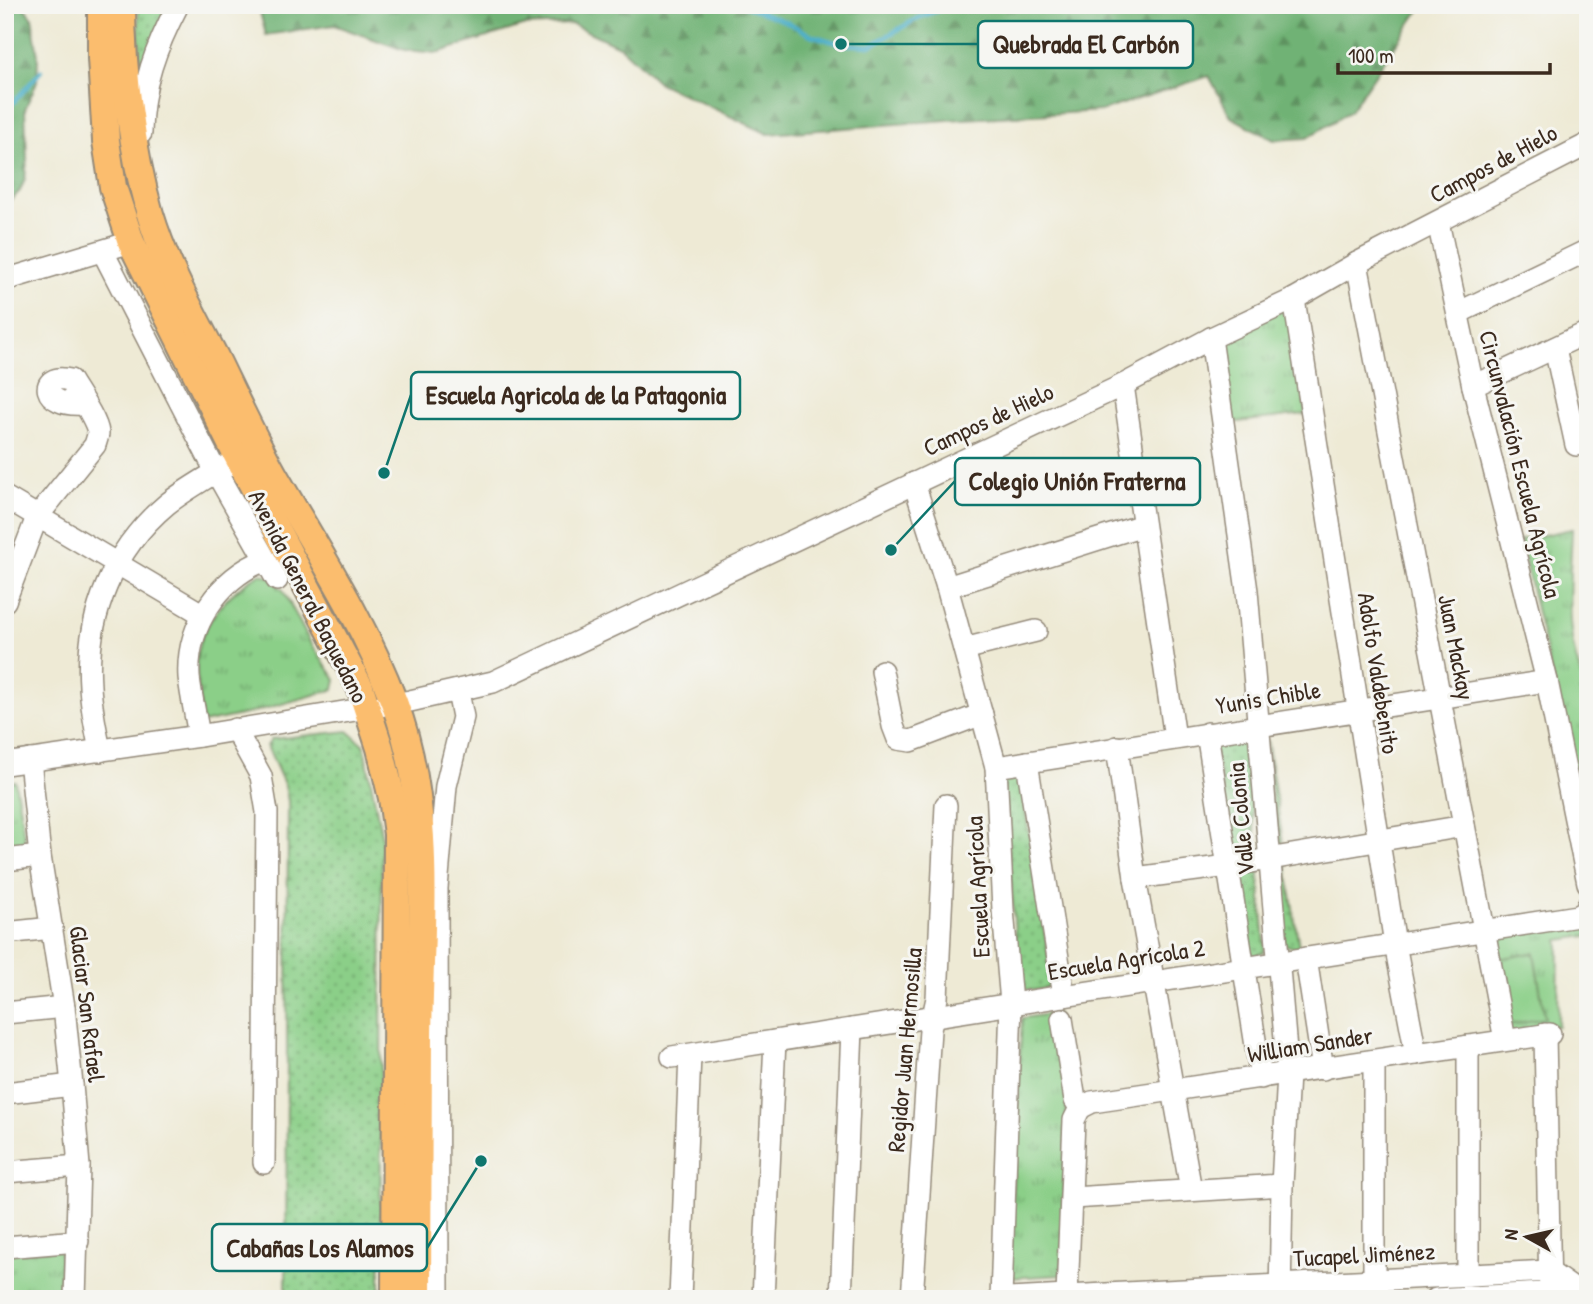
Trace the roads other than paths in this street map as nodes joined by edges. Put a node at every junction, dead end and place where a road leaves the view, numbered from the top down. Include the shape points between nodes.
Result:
1 (101, 5) edge
2 (122, 5) edge
3 (178, 5) edge
4 (1588, 144) edge
5 (140, 170) junction
6 (1438, 222) junction
7 (131, 242) junction
8 (1588, 250) edge
9 (103, 252) junction
10 (1357, 262) junction
11 (5, 280) edge
12 (1294, 299) junction
13 (1458, 313) junction
14 (1588, 332) edge
15 (1210, 338) junction
16 (1555, 348) junction
17 (1123, 385) junction
18 (1474, 386) junction
19 (83, 404) dead end
20 (1576, 445) dead end
21 (239, 458) junction
22 (216, 472) junction
23 (915, 483) junction
24 (5, 497) edge
25 (37, 517) junction
26 (1143, 525) junction
27 (265, 560) junction
28 (117, 563) junction
29 (277, 580) dead end
30 (947, 587) junction
31 (5, 601) edge
32 (202, 614) junction
33 (1036, 631) dead end
34 (964, 649) junction
35 (882, 671) dead end
36 (1547, 681) junction
37 (458, 692) junction
38 (1440, 698) junction
39 (395, 703) junction
40 (366, 707) junction
41 (1359, 710) junction
42 (982, 714) junction
43 (1258, 725) junction
44 (235, 729) junction
45 (1208, 733) junction
46 (199, 736) junction
47 (1175, 738) junction
48 (1117, 747) junction
49 (100, 751) junction
50 (30, 760) junction
51 (1027, 762) junction
52 (5, 764) edge
53 (996, 766) junction
54 (946, 805) dead end
55 (1464, 826) junction
56 (1379, 840) junction
57 (40, 856) junction
58 (1269, 859) junction
59 (5, 860) edge
60 (1228, 866) junction
61 (1135, 878) junction
62 (1588, 883) edge
63 (1587, 908) edge
64 (52, 928) junction
65 (1484, 930) junction
66 (5, 933) edge
67 (1395, 944) junction
68 (1306, 958) junction
69 (1280, 962) junction
70 (1244, 968) junction
71 (1155, 981) junction
72 (1064, 996) junction
73 (1011, 1003) junction
74 (64, 1007) junction
75 (5, 1013) edge
76 (934, 1017) junction
77 (1062, 1019) dead end
78 (852, 1029) junction
79 (1505, 1040) junction
80 (775, 1041) junction
81 (1468, 1046) junction
82 (1416, 1054) junction
83 (1374, 1061) junction
84 (1323, 1069) junction
85 (1288, 1074) junction
86 (1261, 1078) junction
87 (72, 1085) junction
88 (1171, 1091) junction
89 (5, 1093) edge
90 (1080, 1108) junction
91 (264, 1163) dead end
92 (79, 1166) junction
93 (5, 1172) edge
94 (1282, 1185) junction
95 (1191, 1189) junction
96 (1072, 1198) junction
97 (78, 1241) junction
98 (5, 1247) edge
99 (1548, 1271) junction
100 (1468, 1275) junction
101 (1374, 1280) junction
102 (1281, 1292) edge
103 (1550, 1294) junction
104 (1575, 1294) edge
105 (1067, 1296) junction
106 (1468, 1298) edge
107 (75, 1299) edge
108 (395, 1299) edge
109 (418, 1299) edge
110 (438, 1299) edge
111 (680, 1299) edge
112 (763, 1299) edge
113 (841, 1299) edge
114 (912, 1299) edge
115 (1001, 1299) edge
116 (1009, 1299) edge
117 (1436, 1299) edge

1 - 7 main road, Avenida General Baquedano via 106,141 113,187
2 - 5 main road, Avenida General Baquedano via 125,66
3 - 5 street via 161,38 142,99
4 - 6 street, Campos de Hielo
5 - 39 main road, Avenida General Baquedano via 156,230 194,317 271,469 355,616
6 - 10 street, Campos de Hielo
6 - 13 street, Circunvalación Escuela Agrícola
7 - 9 street
7 - 21 main road, Avenida General Baquedano
8 - 13 street
9 - 11 street
9 - 22 street
10 - 12 street, Campos de Hielo
10 - 38 street, Juan Mackay
12 - 15 street, Campos de Hielo
12 - 41 street, Adolfo Valdebenito
13 - 18 street, Circunvalación Escuela Agrícola
14 - 16 street
15 - 17 street, Campos de Hielo
15 - 43 street, Valle Colonia via 1247,591
16 - 18 street
16 - 20 street
17 - 23 street, Campos de Hielo
17 - 26 street
18 - 36 street, Circunvalación Escuela Agrícola
19 - 25 street via 98,432 95,445
21 - 22 street
21 - 40 main road, Avenida General Baquedano via 351,669
22 - 27 street
22 - 28 street via 154,516
23 - 30 street, Escuela Agrícola
23 - 37 street, Campos de Hielo via 506,676
24 - 25 street
25 - 28 street
25 - 31 street
26 - 30 street
26 - 47 street
27 - 29 street
27 - 32 street via 249,566 223,587
28 - 32 street
28 - 49 street via 99,603 90,645 90,688
30 - 34 street, Escuela Agrícola
32 - 46 street via 189,674
33 - 34 street
34 - 42 street, Escuela Agrícola
35 - 42 street via 898,739 911,741
36 - 38 street, Yunis Chible
36 - 62 street, Circunvalación Escuela Agrícola
37 - 39 street, Campos de Hielo
37 - 110 street via 463,717 446,786 438,888
38 - 41 street, Yunis Chible
38 - 55 street, Juan Mackay
39 - 40 street, Campos de Hielo
39 - 109 main road, Avenida General Baquedano via 414,771 422,838
40 - 44 street
40 - 108 main road, Avenida General Baquedano via 389,785 397,834
41 - 43 street, Yunis Chible
41 - 56 street, Adolfo Valdebenito
42 - 53 street, Escuela Agrícola
43 - 45 street, Yunis Chible
43 - 58 street, Valle Colonia
44 - 46 street
44 - 91 street via 261,776 267,812
45 - 47 street, Yunis Chible
45 - 60 street, Valle Colonia
46 - 49 street
47 - 48 street, Yunis Chible
48 - 51 street, Yunis Chible
48 - 61 street
49 - 50 street
50 - 52 street
50 - 57 street, Glaciar San Rafael
51 - 53 street, Yunis Chible
51 - 72 street
53 - 73 street, Escuela Agrícola
54 - 76 street, Regidor Juan Hermosilla
55 - 56 street
55 - 65 street, Juan Mackay
56 - 58 street
56 - 67 street, Adolfo Valdebenito
57 - 59 street
57 - 64 street, Glaciar San Rafael
58 - 60 street
58 - 69 street, Valle Colonia
60 - 61 street
60 - 70 street, Valle Colonia
61 - 71 street
63 - 65 street, Escuela Agrícola 2 via 1577,916
64 - 66 street
64 - 74 street, Glaciar San Rafael
65 - 67 street, Escuela Agrícola 2
65 - 79 street, Juan Mackay
67 - 68 street, Escuela Agrícola 2
67 - 82 street, Adolfo Valdebenito
68 - 69 street, Escuela Agrícola 2
68 - 84 street
69 - 70 street, Escuela Agrícola 2
69 - 85 street, Valle Colonia
70 - 71 street, Escuela Agrícola 2
70 - 86 street, Valle Colonia
71 - 72 street, Escuela Agrícola 2
71 - 88 street
72 - 73 street, Escuela Agrícola 2
73 - 76 street, Escuela Agrícola 2
73 - 115 street, Escuela Agrícola
74 - 75 street
74 - 87 street, Glaciar San Rafael
76 - 78 street, Escuela Agrícola 2
76 - 114 street, Regidor Juan Hermosilla
77 - 90 street via 1074,1100
78 - 80 street, Escuela Agrícola 2
78 - 113 street
79 - 81 street, William Sander
79 - 99 street, William Sander via 1547,1034
80 - 111 street, Escuela Agrícola 2 via 681,1056
80 - 112 street
81 - 82 street, William Sander
81 - 100 street
82 - 83 street, William Sander
83 - 84 street, William Sander
83 - 101 street
84 - 85 street, William Sander
85 - 86 street, William Sander
85 - 94 street, Valle Colonia
86 - 88 street, William Sander
87 - 89 street
87 - 92 street, Glaciar San Rafael
88 - 90 street, William Sander via 1092,1102
88 - 95 street
90 - 96 street via 1074,1120
92 - 93 street
92 - 97 street, Glaciar San Rafael
94 - 95 street
94 - 102 street, Valle Colonia
95 - 96 street
96 - 105 street
97 - 98 street
97 - 107 street, Glaciar San Rafael
99 - 100 street, Tucapel Jiménez
99 - 103 street
99 - 104 street, Tucapel Jiménez
100 - 101 street, Tucapel Jiménez
101 - 102 street, Tucapel Jiménez
102 - 105 street, Tucapel Jiménez
103 - 104 street, Tucapel Jiménez
103 - 106 street, Tucapel Jiménez
105 - 116 street, Tucapel Jiménez
106 - 117 street, Tucapel Jiménez

